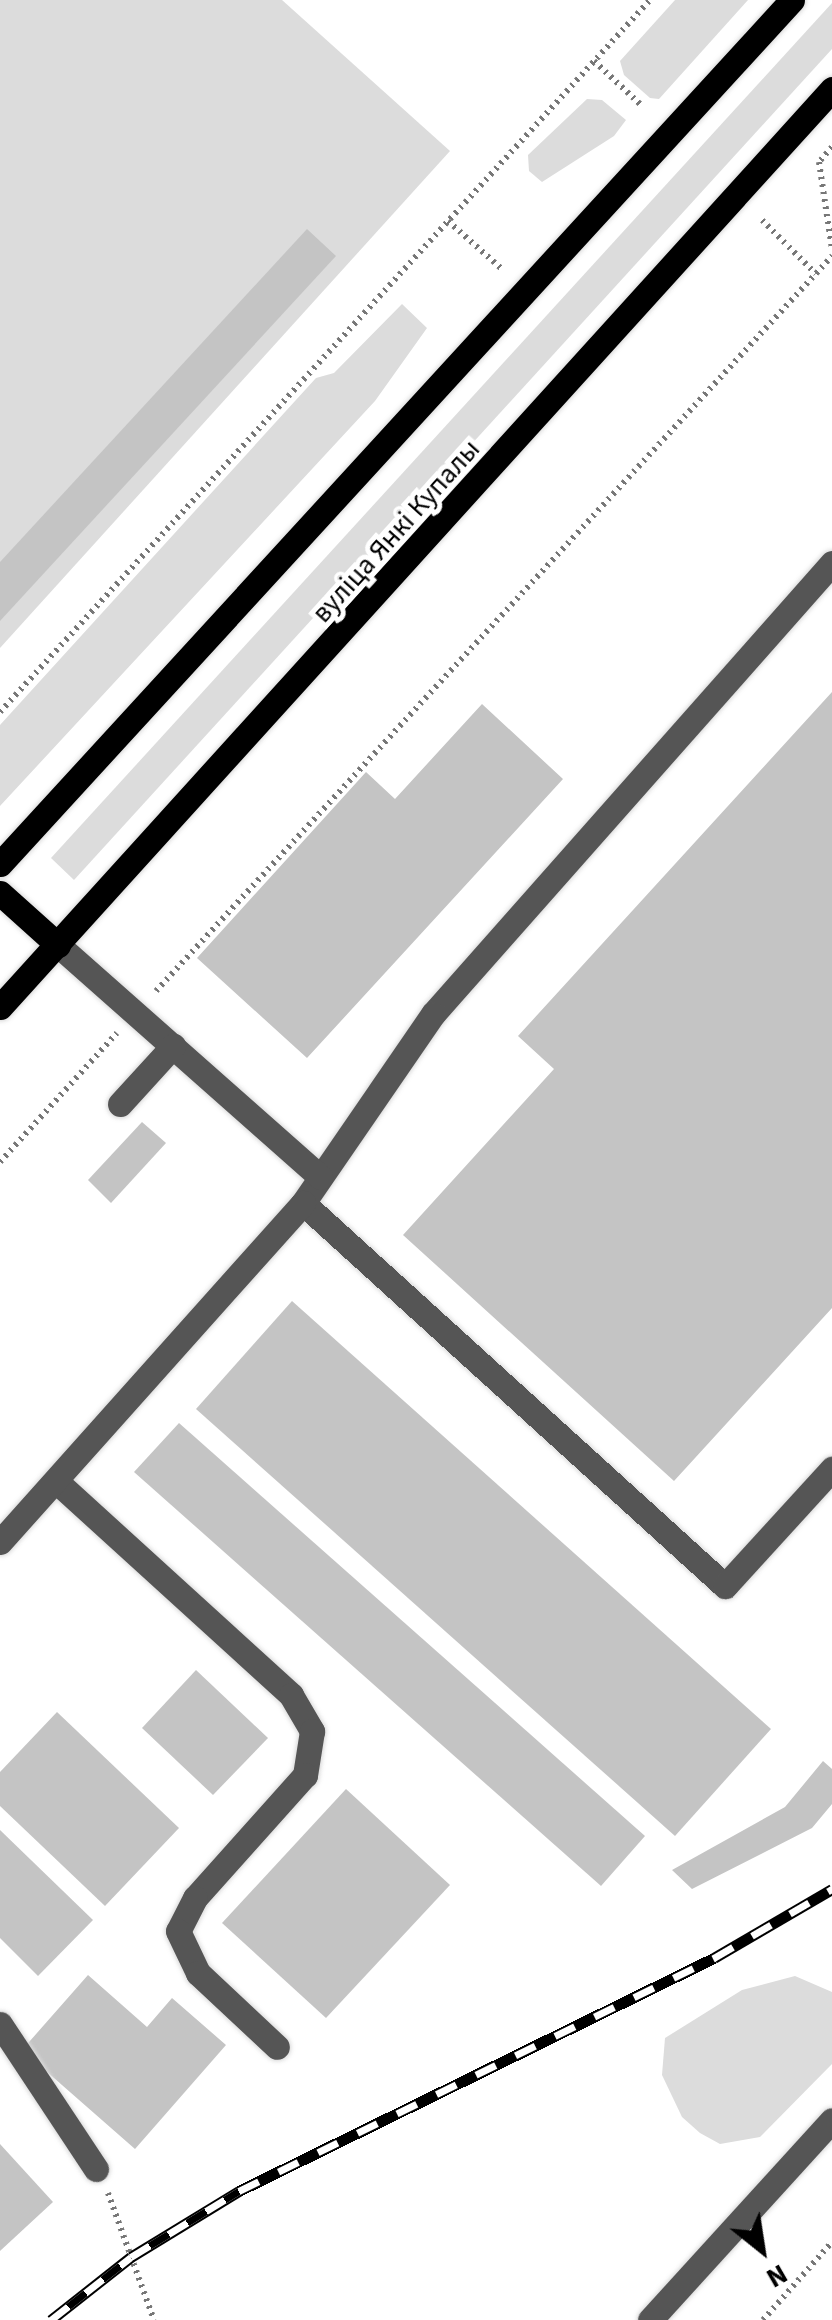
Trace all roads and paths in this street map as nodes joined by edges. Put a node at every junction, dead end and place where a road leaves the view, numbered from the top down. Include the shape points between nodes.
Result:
1 (650, 0) edge
2 (792, 0) edge
3 (594, 61) junction
4 (832, 89) edge
5 (640, 104) dead end
6 (832, 147) edge
7 (762, 220) dead end
8 (448, 222) junction
9 (832, 253) edge
10 (816, 274) junction
11 (526, 290) junction
12 (832, 563) edge
13 (0, 712) edge
14 (0, 864) edge
15 (0, 894) edge
16 (58, 945) junction
17 (0, 1007) edge
18 (136, 1012) junction
19 (173, 1046) junction
20 (120, 1104) dead end
21 (0, 1162) edge
22 (320, 1178) junction
23 (303, 1203) junction
24 (832, 1469) edge
25 (56, 1481) junction
26 (0, 1542) edge
27 (0, 2024) edge
28 (276, 2047) dead end
29 (832, 2120) edge
30 (96, 2169) joint
31 (832, 2242) edge
32 (154, 2320) edge
33 (650, 2320) edge
34 (763, 2320) edge

1 - 3 path
2 - 11 main road
3 - 5 path
3 - 8 path
4 - 16 main road, вуліца Янкі Купалы
6 - 9 path via 819,162
7 - 10 path
8 - 11 path
8 - 13 path
9 - 10 path
10 - 18 path
11 - 14 main road
12 - 22 street via 433,1014
15 - 16 main road
16 - 17 main road, вуліца Янкі Купалы
16 - 18 street
18 - 19 street
18 - 21 path
19 - 20 street
19 - 22 street
22 - 23 street
23 - 24 street via 725,1586
23 - 25 street
25 - 26 street
25 - 28 street via 291,1695 312,1731 306,1775 183,1913 178,1931 198,1974
27 - 30 street
29 - 33 street
30 - 32 path
31 - 34 path

